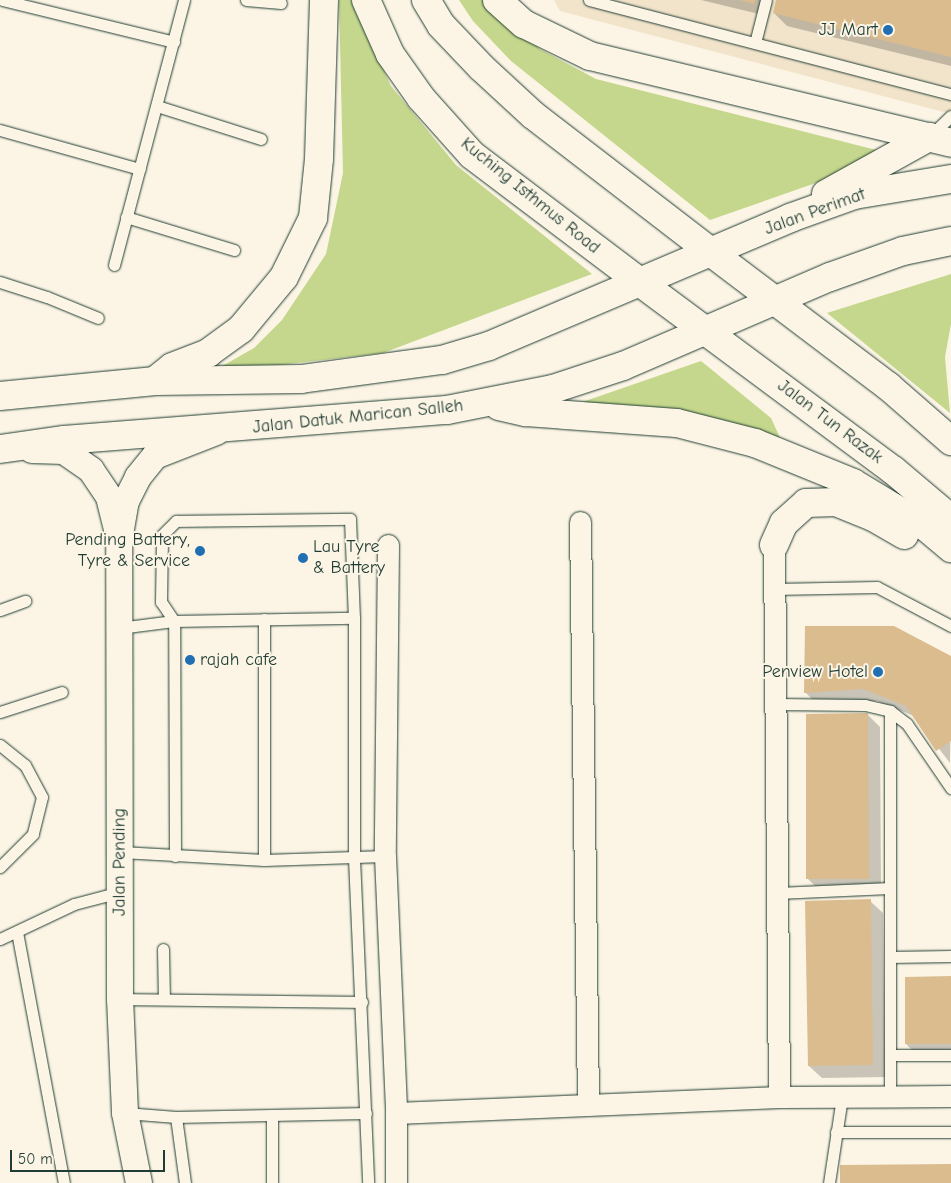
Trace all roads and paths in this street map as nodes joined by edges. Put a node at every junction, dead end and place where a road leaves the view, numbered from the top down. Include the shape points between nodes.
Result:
1 (2, 0) edge
2 (184, 0) edge
3 (246, 0) edge
4 (324, 0) edge
5 (366, 0) edge
6 (426, 0) edge
7 (497, 0) edge
8 (589, 0) edge
9 (766, 0) edge
10 (281, 3) dead end
11 (174, 42) junction
12 (755, 43) junction
13 (951, 94) edge
14 (157, 106) junction
15 (951, 116) edge
16 (0, 130) edge
17 (261, 138) dead end
18 (940, 140) edge
19 (140, 169) junction
20 (951, 179) edge
21 (804, 213) junction
22 (126, 217) junction
23 (951, 241) edge
24 (234, 250) dead end
25 (712, 253) junction
26 (114, 265) dead end
27 (0, 282) edge
28 (641, 283) junction
29 (774, 300) junction
30 (98, 318) dead end
31 (705, 330) junction
32 (155, 382) junction
33 (0, 396) edge
34 (487, 404) junction
35 (219, 431) junction
36 (951, 441) edge
37 (0, 449) edge
38 (951, 519) edge
39 (580, 522) dead end
40 (119, 540) junction
41 (774, 544) joint
42 (388, 545) dead end
43 (951, 548) edge
44 (951, 561) edge
45 (774, 589) junction
46 (25, 601) dead end
47 (0, 610) edge
48 (354, 618) junction
49 (264, 619) junction
50 (174, 621) junction
51 (951, 626) edge
52 (119, 628) junction
53 (62, 692) dead end
54 (775, 704) junction
55 (890, 711) junction
56 (0, 712) edge
57 (0, 744) edge
58 (951, 788) edge
59 (121, 852) junction
60 (175, 856) junction
61 (385, 856) junction
62 (354, 858) junction
63 (264, 860) junction
64 (0, 867) edge
65 (890, 888) junction
66 (120, 892) junction
67 (777, 893) junction
68 (17, 932) junction
69 (0, 939) edge
70 (163, 949) dead end
71 (890, 956) junction
72 (951, 956) edge
73 (120, 999) junction
74 (164, 999) junction
75 (362, 1002) junction
76 (890, 1055) junction
77 (951, 1055) edge
78 (842, 1096) junction
79 (890, 1096) junction
80 (951, 1096) edge
81 (779, 1097) junction
82 (588, 1105) junction
83 (126, 1113) junction
84 (366, 1113) junction
85 (396, 1113) junction
86 (272, 1116) junction
87 (176, 1117) junction
88 (836, 1132) junction
89 (951, 1132) edge
90 (64, 1183) edge
91 (139, 1183) edge
92 (185, 1183) edge
93 (272, 1183) edge
94 (368, 1183) edge
95 (396, 1183) edge
96 (829, 1183) edge

1 - 11 lane
2 - 11 lane
3 - 10 lane
4 - 32 main road via 314,218 284,277 242,329 208,353 172,367
5 - 28 main road, Kuching Isthmus Road via 390,54 421,98 472,155
6 - 25 main road via 448,32 533,115
7 - 18 main road via 524,24 590,56
8 - 12 lane
9 - 12 lane
11 - 14 lane
12 - 13 lane
14 - 17 lane
14 - 19 lane
15 - 18 lane
16 - 19 lane
18 - 21 main road via 833,189
19 - 22 lane
20 - 21 main road, Jalan Perimat via 854,195
21 - 25 main road, Jalan Perimat
22 - 24 lane
22 - 26 lane
23 - 29 main road via 903,251
25 - 28 main road, Jalan Perimat
25 - 29 main road
27 - 30 lane via 47,296
28 - 31 main road, Kuching Isthmus Road
28 - 32 main road via 488,346 442,360 301,379
29 - 31 main road, Jalan Datuk Marican Salleh
29 - 36 main road via 888,386
31 - 34 main road, Jalan Datuk Marican Salleh via 623,366 553,389
31 - 38 main road, Jalan Tun Razak via 893,470
32 - 33 main road
34 - 35 main road, Jalan Datuk Marican Salleh
34 - 43 main road via 526,412 677,423 755,443 853,483 926,527
35 - 37 main road, Jalan Datuk Marican Salleh via 64,440
35 - 40 street via 155,456 138,477 126,501
37 - 40 street via 64,452 91,470 108,497
39 - 82 street
40 - 52 street, Jalan Pending
41 - 44 main road via 784,523 806,503 836,502 873,517
41 - 45 street
42 - 61 street
45 - 51 lane via 877,587
45 - 54 street
46 - 47 lane
48 - 49 lane
48 - 50 lane via 350,519 309,517 176,521 162,535 161,602
48 - 62 lane
49 - 50 lane
49 - 63 lane
50 - 52 lane
50 - 60 lane
52 - 59 street, Jalan Pending
53 - 56 lane
54 - 55 lane via 865,705
54 - 67 street
55 - 58 lane via 907,724
55 - 65 lane
57 - 64 lane via 25,766 42,797 33,834
59 - 60 lane
59 - 66 street, Jalan Pending
60 - 63 lane
61 - 62 lane
61 - 85 street
62 - 63 lane
62 - 75 lane
65 - 67 lane
65 - 71 lane
66 - 68 lane via 74,904
66 - 73 street, Jalan Pending
67 - 81 street
68 - 69 lane
68 - 90 lane
70 - 74 lane
71 - 72 lane
71 - 76 lane
73 - 74 lane
73 - 83 street, Jalan Pending
74 - 75 lane
75 - 84 lane
76 - 77 lane
76 - 79 lane
78 - 79 street
78 - 81 street
78 - 88 lane
79 - 80 street
81 - 82 street
82 - 85 street
83 - 87 lane
83 - 91 street, Jalan Pending
84 - 86 lane
84 - 94 lane
85 - 95 street
86 - 87 lane
86 - 93 lane
87 - 92 lane
88 - 89 lane
88 - 96 lane

